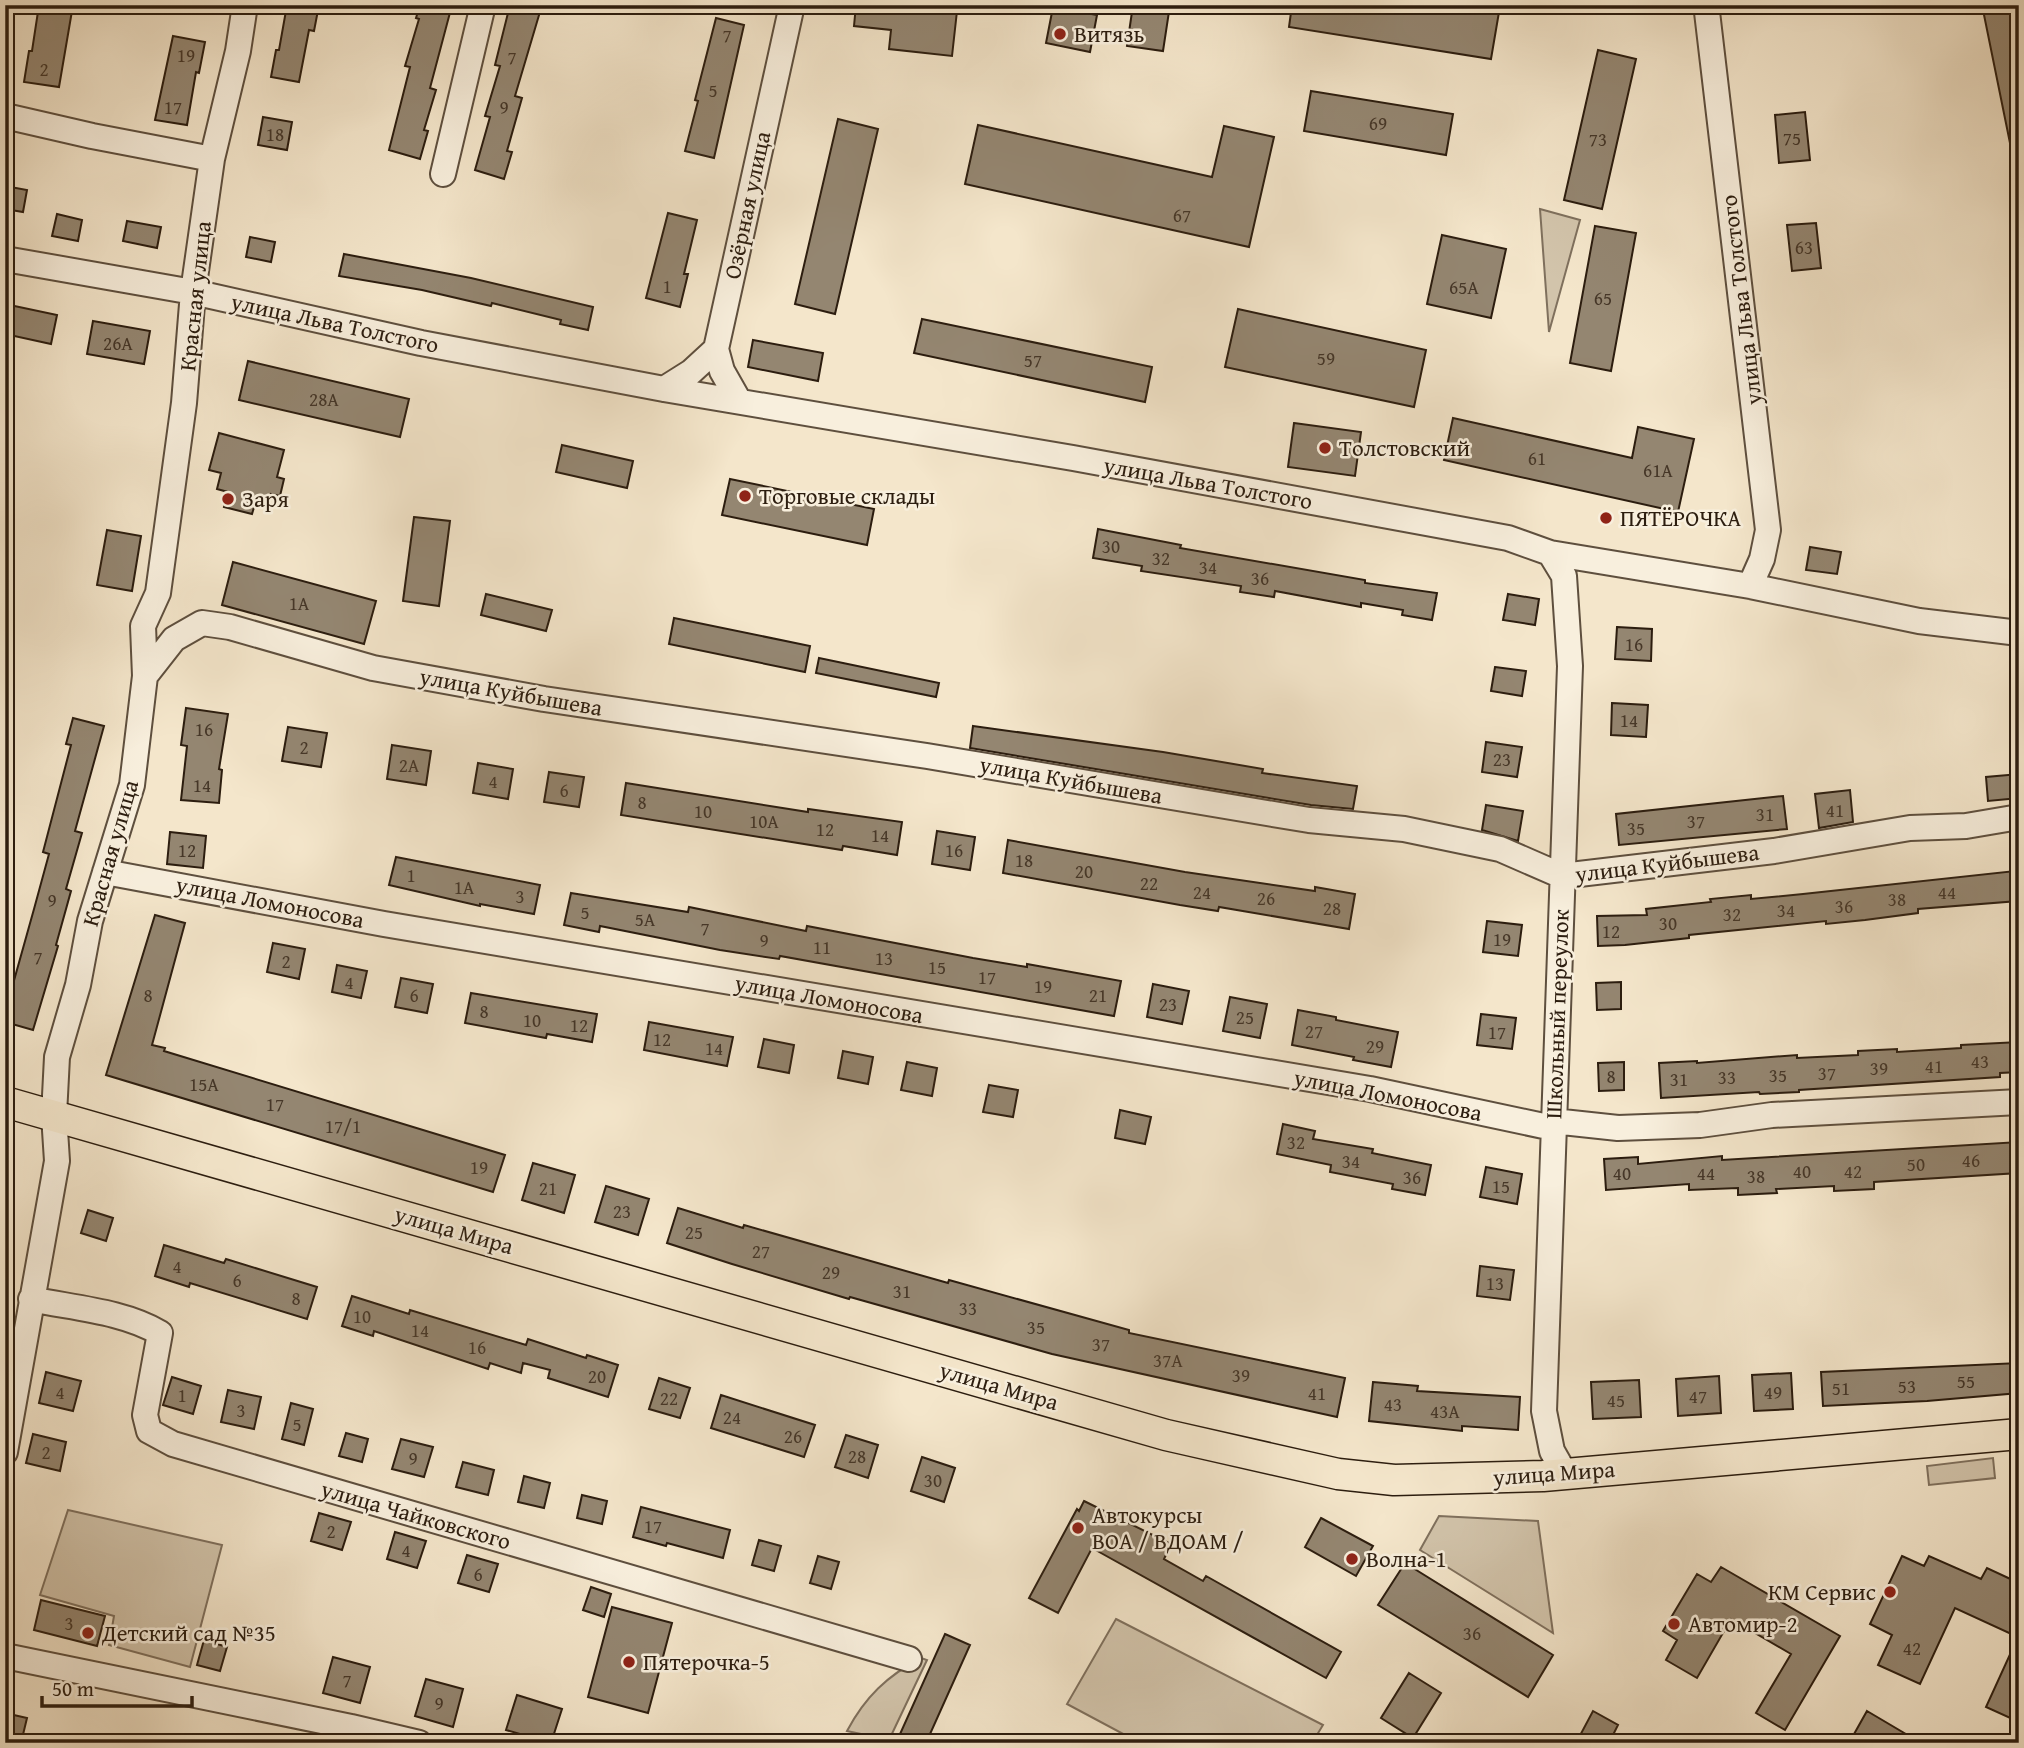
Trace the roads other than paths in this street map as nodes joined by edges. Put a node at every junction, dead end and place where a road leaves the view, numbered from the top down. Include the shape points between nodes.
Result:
1 (245, 5) edge
2 (482, 5) edge
3 (792, 5) edge
4 (1707, 12) dead end
5 (5, 116) edge
6 (212, 159) junction
7 (443, 174) dead end
8 (5, 259) edge
9 (193, 292) junction
10 (716, 349) junction
11 (664, 389) junction
12 (739, 401) junction
13 (1550, 553) junction
14 (1750, 586) junction
15 (2019, 633) edge
16 (145, 676) junction
17 (2019, 817) edge
18 (105, 872) junction
19 (1562, 876) junction
20 (5, 1102) edge
21 (2019, 1102) edge
22 (54, 1115) junction
23 (1553, 1124) junction
24 (32, 1299) junction
25 (2019, 1434) edge
26 (5, 1452) edge
27 (1565, 1474) junction
28 (5, 1656) edge
29 (909, 1659) dead end
30 (419, 1743) edge

1 - 6 street, Красная улица
2 - 7 street
3 - 10 street, Озёрная улица
4 - 14 street, улица Льва Толстого via 1768,530
5 - 6 street
6 - 9 street, Красная улица
8 - 9 street, улица Льва Толстого
9 - 11 street, улица Льва Толстого via 421,343
9 - 16 street, Красная улица via 184,403 158,593 143,626
10 - 11 street
10 - 12 street
11 - 12 street, улица Льва Толстого
12 - 13 street, улица Льва Толстого via 1494,536
13 - 14 street, улица Льва Толстого
13 - 19 street, Школьный переулок via 1564,576 1570,666
14 - 15 street, улица Льва Толстого via 1919,621
16 - 18 street, Красная улица via 132,785
16 - 19 street, улица Куйбышева via 174,639 202,623 373,668 544,699 927,756 1309,820 1404,829 1500,849
17 - 19 street, улица Куйбышева
18 - 22 street, Красная улица via 57,1057
18 - 23 street, улица Ломоносова
19 - 23 street, Школьный переулок
20 - 22 main road, улица Мира
21 - 23 street, улица Ломоносова via 1772,1115 1700,1125 1618,1128
22 - 24 street, Красная улица via 57,1161
22 - 27 main road, улица Мира via 1166,1435 1338,1474 1394,1480
23 - 27 street, Школьный переулок via 1544,1411 1552,1451
24 - 26 street, Красная улица
24 - 29 street, улица Чайковского via 112,1316 160,1333 145,1415 149,1431 173,1444
25 - 27 main road, улица Мира
28 - 30 street

